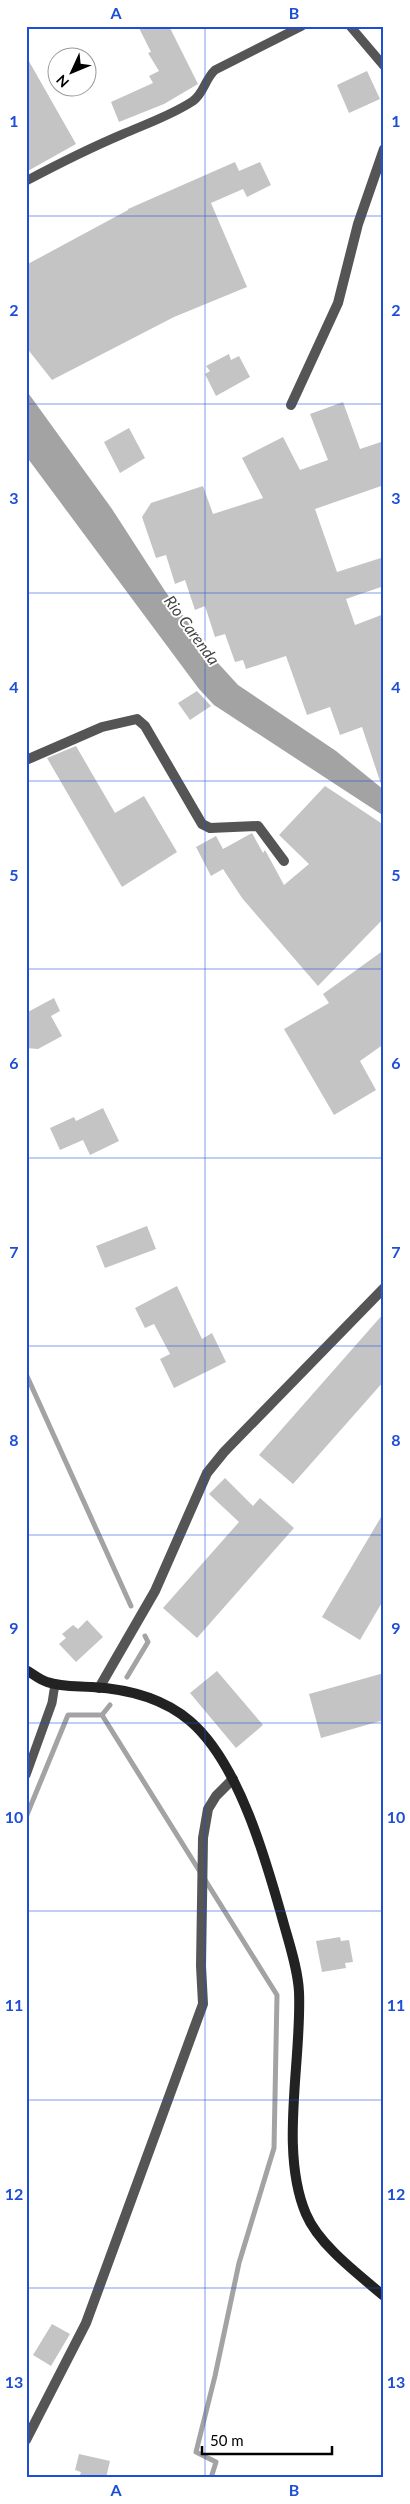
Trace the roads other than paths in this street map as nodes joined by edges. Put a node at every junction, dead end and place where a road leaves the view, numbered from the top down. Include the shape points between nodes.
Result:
1 (302, 26) edge
2 (350, 26) edge
3 (384, 66) edge
4 (384, 149) edge
5 (26, 181) edge
6 (291, 405) dead end
7 (26, 760) edge
8 (284, 861) dead end
9 (384, 1288) edge
10 (26, 1670) edge
11 (55, 1684) junction
12 (99, 1688) junction
13 (26, 1775) edge
14 (233, 1779) junction
15 (384, 2296) edge
16 (26, 2440) edge

1 - 5 lane via 215,70 208,76 200,95 171,113 83,151
2 - 3 lane
4 - 6 street via 358,224 338,303
7 - 8 street via 102,727 137,719 145,726 202,824 210,828 258,826
9 - 12 street via 207,1473 154,1591
10 - 11 main road
11 - 12 main road
11 - 13 lane via 52,1703
12 - 14 main road via 158,1700 174,1708 192,1722
14 - 15 main road via 263,1851 299,1991 293,2162 298,2192 307,2216 326,2243
14 - 16 street via 208,1809 203,1838 203,2004 86,2323

